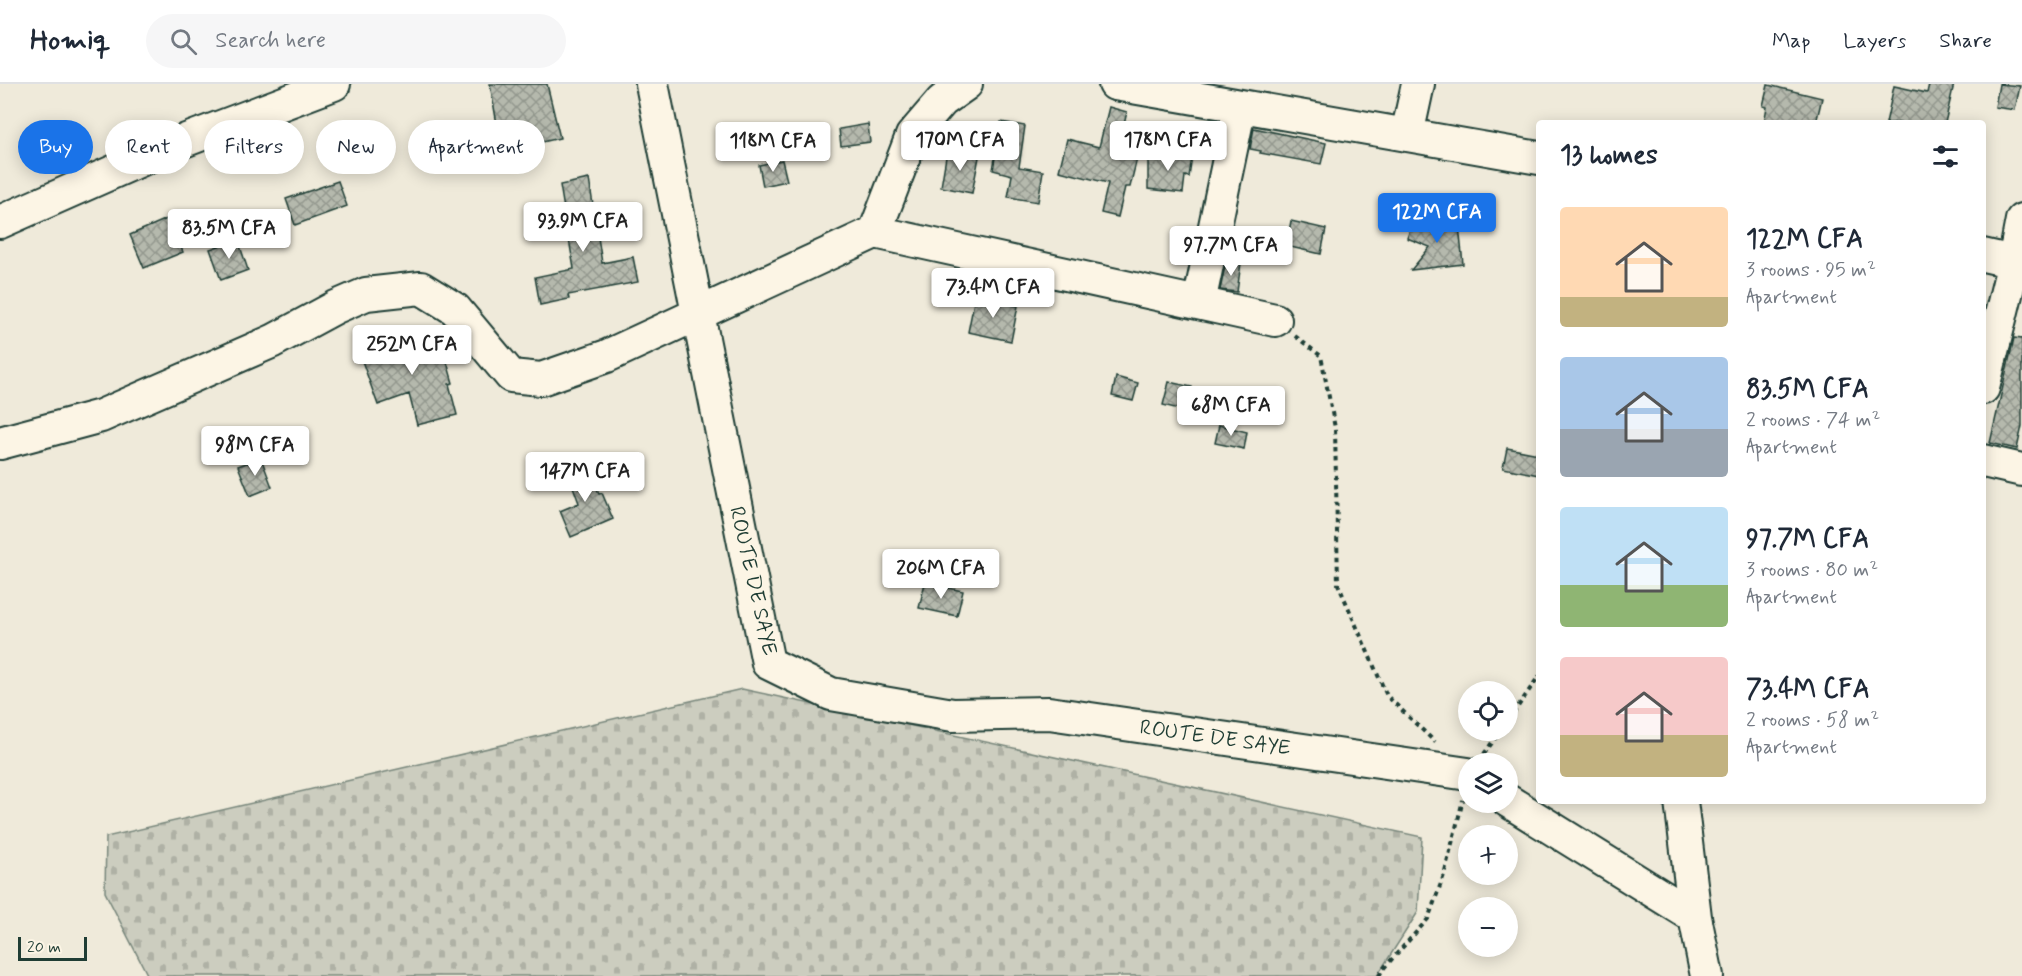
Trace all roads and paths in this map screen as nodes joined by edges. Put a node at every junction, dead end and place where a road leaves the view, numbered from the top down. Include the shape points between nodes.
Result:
1 (334, 84) edge
2 (652, 84) edge
3 (966, 84) edge
4 (1115, 84) edge
5 (1418, 84) edge
6 (1240, 106) junction
7 (1407, 135) junction
8 (1536, 157) edge
9 (2022, 220) edge
10 (0, 222) edge
11 (875, 232) junction
12 (1986, 256) edge
13 (2014, 262) junction
14 (1199, 303) junction
15 (698, 315) junction
16 (1275, 320) joint
17 (1986, 376) edge
18 (0, 443) edge
19 (1986, 462) edge
20 (2022, 470) edge
21 (1536, 680) edge
22 (1518, 706) edge
23 (1436, 742) dead end
24 (1458, 771) edge
25 (1681, 804) edge
26 (1518, 807) edge
27 (1461, 813) edge
28 (1695, 917) junction
29 (1379, 976) edge
30 (1707, 976) edge

1 - 10 street via 181,142
2 - 15 street, ROUTE DE SAYE
3 - 11 street via 942,101 912,136
4 - 6 street
5 - 7 street
6 - 7 street
6 - 14 street
7 - 8 street
9 - 13 street
11 - 14 street
11 - 15 street
12 - 13 street
13 - 17 street
14 - 16 street
15 - 18 street via 607,356 541,379 512,376 454,309 421,288 366,294 273,341 101,416
15 - 24 street, ROUTE DE SAYE via 768,663 831,694 953,715 1049,713
16 - 23 path via 1321,356 1335,428 1338,584 1387,696
19 - 20 street
21 - 22 path
25 - 28 street
26 - 28 street
27 - 29 path via 1428,919
28 - 30 street

